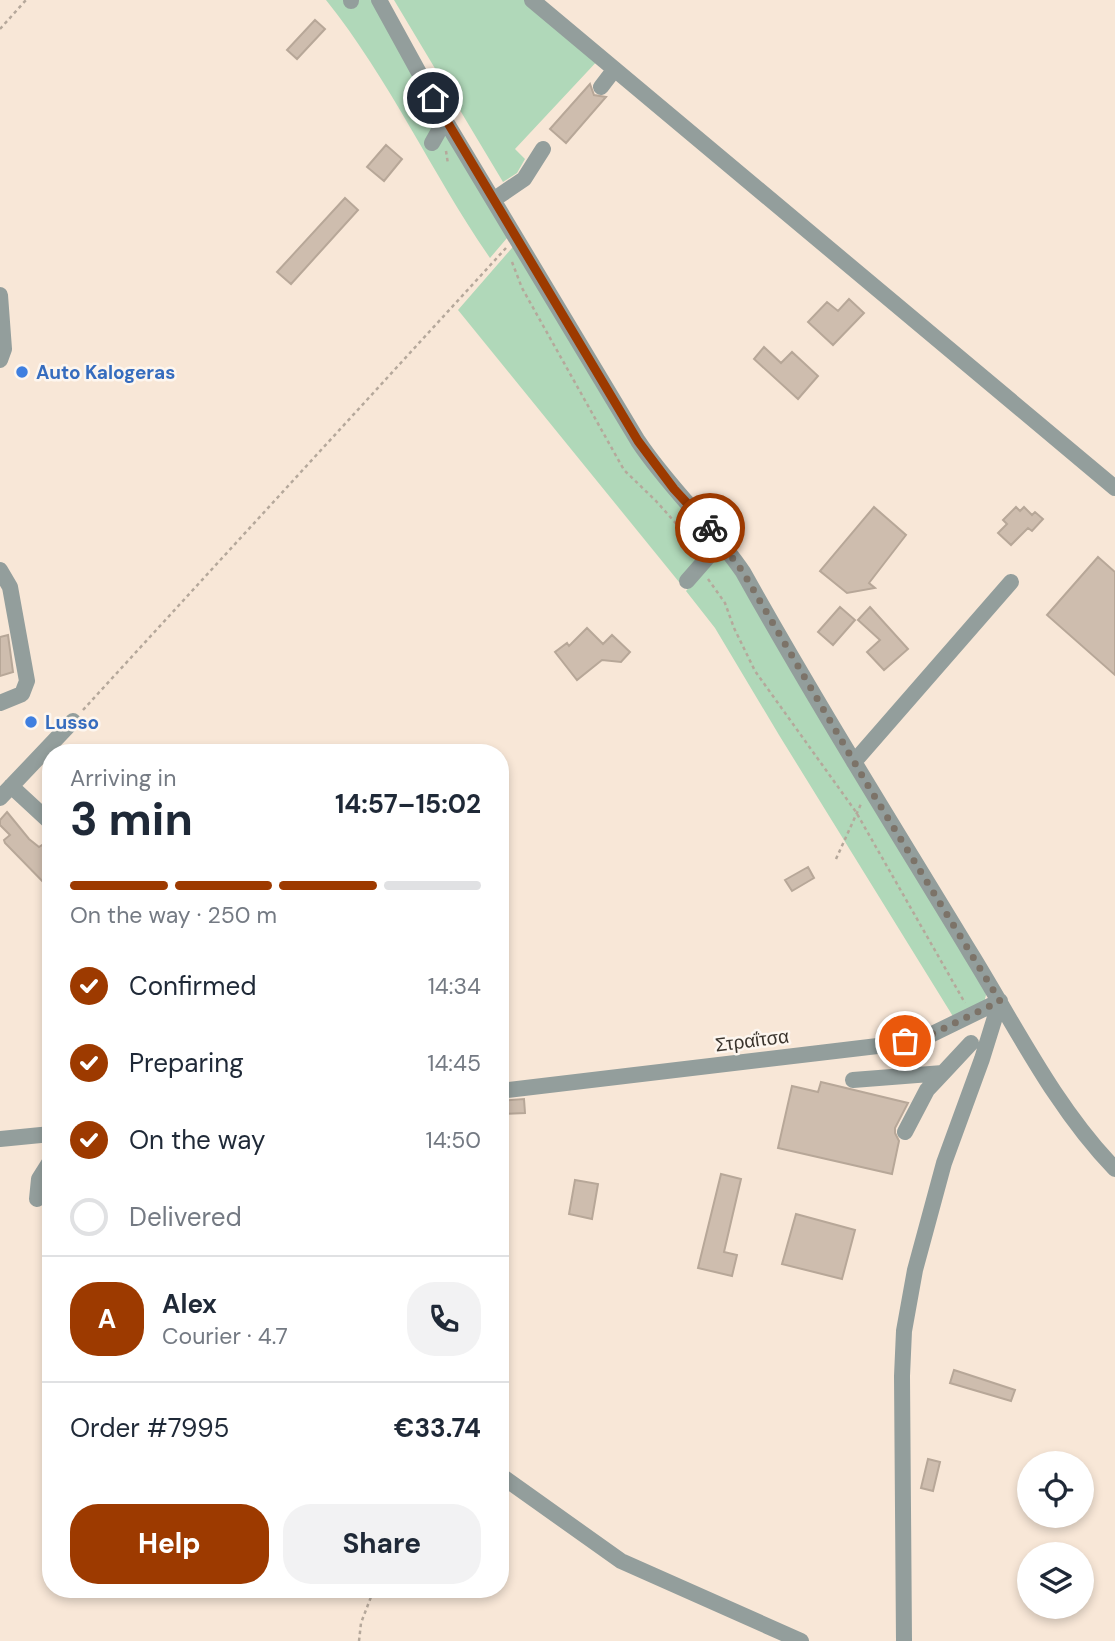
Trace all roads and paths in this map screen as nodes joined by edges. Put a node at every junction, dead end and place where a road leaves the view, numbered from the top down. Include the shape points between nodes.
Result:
1 (26, 0) edge
2 (379, 0) edge
3 (532, 0) edge
4 (0, 30) edge
5 (614, 70) junction
6 (601, 87) dead end
7 (445, 120) junction
8 (432, 143) dead end
9 (543, 149) dead end
10 (493, 200) junction
11 (0, 295) edge
12 (0, 360) edge
13 (1115, 488) edge
14 (722, 541) junction
15 (703, 562) junction
16 (0, 570) edge
17 (687, 580) dead end
18 (1011, 582) dead end
19 (0, 703) edge
20 (73, 721) joint
21 (51, 744) edge
22 (42, 754) edge
23 (854, 762) junction
24 (6, 792) edge
25 (856, 812) junction
26 (42, 818) edge
27 (836, 859) dead end
28 (1000, 1001) junction
29 (972, 1015) junction
30 (924, 1038) junction
31 (971, 1043) junction
32 (982, 1059) junction
33 (943, 1073) junction
34 (853, 1080) dead end
35 (509, 1090) edge
36 (905, 1132) dead end
37 (42, 1135) edge
38 (0, 1139) edge
39 (1112, 1158) edge
40 (42, 1175) edge
41 (37, 1199) dead end
42 (509, 1481) edge
43 (371, 1598) edge
44 (359, 1641) edge
45 (801, 1641) edge
46 (904, 1641) edge

1 - 4 path
2 - 7 street
3 - 5 street
5 - 6 street
5 - 13 street
7 - 8 street
7 - 10 street
9 - 10 street via 523,179
10 - 14 street via 638,441
11 - 12 street via 4,349
14 - 15 street
14 - 23 street
15 - 17 street
15 - 20 path via 656,501 624,470 522,288 507,247
15 - 25 path via 755,671
16 - 19 street via 10,587 27,681 22,694
18 - 23 street
20 - 21 street
22 - 24 street
23 - 28 street
24 - 26 street
25 - 27 path
25 - 29 path
28 - 29 street, Στραΐτσα
28 - 32 street
28 - 39 street via 1072,1117
29 - 30 street, Στραΐτσα
30 - 31 street via 957,1034
30 - 35 street, Στραΐτσα
31 - 32 street
31 - 33 street
32 - 46 street via 944,1163 904,1331
33 - 34 street
33 - 36 street
37 - 38 street
40 - 41 street
42 - 45 street via 621,1561
43 - 44 path

